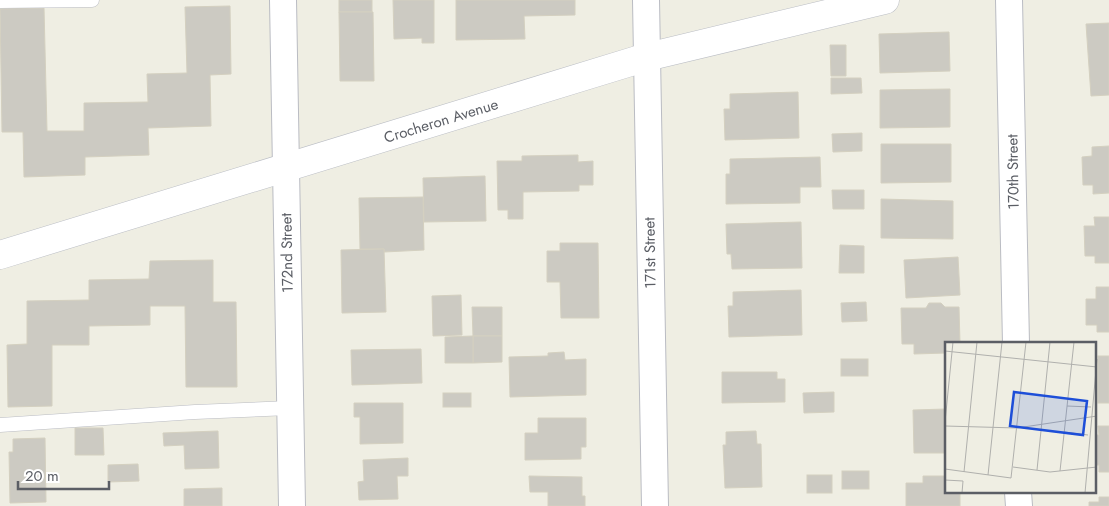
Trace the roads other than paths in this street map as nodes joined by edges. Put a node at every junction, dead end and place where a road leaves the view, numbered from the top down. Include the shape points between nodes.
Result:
1 (92, 0) edge
2 (283, 0) edge
3 (646, 0) edge
4 (885, 0) edge
5 (1009, 0) edge
6 (0, 1) edge
7 (647, 57) junction
8 (286, 169) junction
9 (0, 256) edge
10 (1016, 342) edge
11 (290, 408) junction
12 (0, 425) edge
13 (292, 506) edge
14 (655, 506) edge

1 - 6 lane
2 - 8 street, 172nd Street
3 - 7 street, 171st Street
4 - 7 street, Crocheron Avenue
5 - 10 street, 170th Street
7 - 8 street, Crocheron Avenue
7 - 14 street, 171st Street
8 - 9 street, Crocheron Avenue
8 - 11 street, 172nd Street
11 - 12 lane
11 - 13 street, 172nd Street

